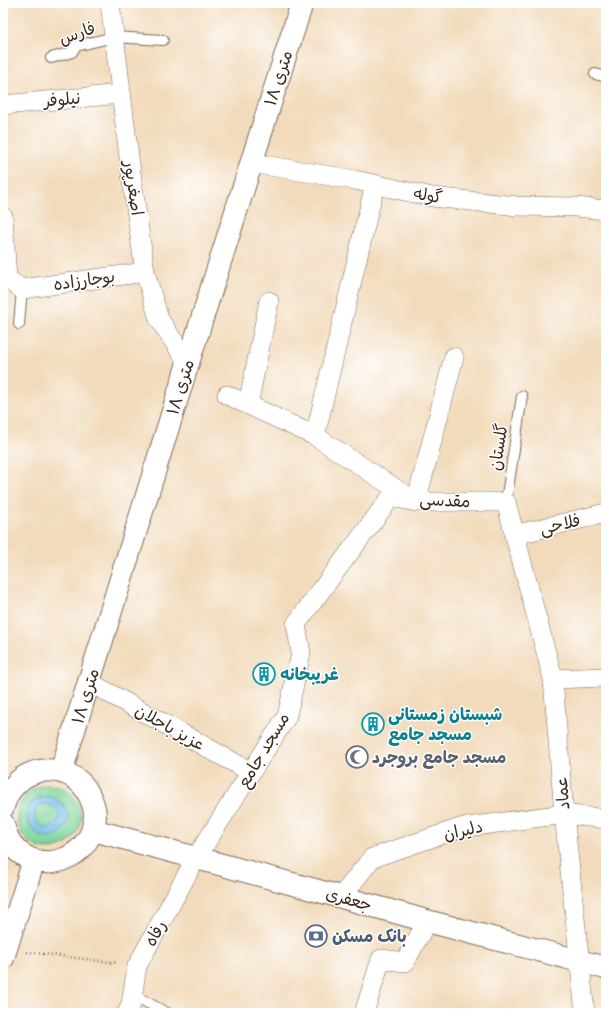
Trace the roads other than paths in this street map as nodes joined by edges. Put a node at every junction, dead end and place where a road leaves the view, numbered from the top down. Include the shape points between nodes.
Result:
1 (110, 3) edge
2 (302, 3) edge
3 (114, 37) junction
4 (163, 40) dead end
5 (51, 58) dead end
6 (595, 74) dead end
7 (606, 77) edge
8 (121, 94) junction
9 (3, 105) edge
10 (251, 163) junction
11 (375, 184) junction
12 (606, 210) edge
13 (3, 217) edge
14 (146, 272) junction
15 (22, 289) junction
16 (269, 301) dead end
17 (19, 324) dead end
18 (454, 357) dead end
19 (188, 363) junction
20 (227, 395) dead end
21 (522, 396) dead end
22 (248, 405) junction
23 (315, 436) junction
24 (416, 502) junction
25 (506, 502) junction
26 (606, 513) edge
27 (514, 535) junction
28 (606, 677) edge
29 (552, 678) junction
30 (89, 682) junction
31 (61, 772) junction
32 (251, 772) junction
33 (3, 807) edge
34 (564, 814) junction
35 (606, 819) edge
36 (3, 824) edge
37 (93, 830) junction
38 (196, 858) junction
39 (34, 860) junction
40 (341, 897) junction
41 (427, 921) junction
42 (4, 954) edge
43 (579, 961) junction
44 (606, 968) edge
45 (132, 995) junction
46 (127, 1013) edge
47 (167, 1013) edge
48 (364, 1013) edge
49 (585, 1013) edge

1 - 3 street, اصغرپور
2 - 10 street, ۱۸ متری
3 - 4 lane, فارس
3 - 5 lane, فارس via 76,46 72,52
3 - 8 street, اصغرپور
6 - 7 lane
8 - 9 street, نیلوفر
8 - 14 street, اصغرپور
10 - 11 street, گوله
10 - 19 street, ۱۸ متری
11 - 12 street, گوله via 432,197 517,206 576,206
11 - 23 street
13 - 15 street via 7,279
14 - 15 street, بوجارزاده
14 - 19 street, اصغرپور via 159,319
15 - 17 lane
16 - 22 street
18 - 24 street
19 - 30 street, ۱۸ متری
20 - 22 street, مقدسی
21 - 25 lane, گلستان
22 - 23 street, مقدسی
23 - 24 street, مقدسی
24 - 25 street, مقدسی
24 - 32 street, مسجد جامع via 391,497 296,624 301,653 287,716
25 - 27 street
26 - 27 street, فلاحی
27 - 29 street
28 - 29 street
29 - 34 street, عماد
30 - 31 street, ۱۸ متری
30 - 32 street, عزیز باجلان
31 - 33 street via 36,771 24,777 6,796
31 - 37 street via 75,778 86,788 94,808
32 - 38 street, مسجد جامع
34 - 35 street, دلیران
34 - 40 street, دلیران via 460,828 372,858
34 - 43 street, عماد
36 - 39 street via 13,846
37 - 38 street, جعفری
37 - 39 street via 77,853 64,860
38 - 40 street, جعفری
38 - 45 street, رفاه via 137,966
39 - 42 street
40 - 41 street, جعفری
41 - 43 street, جعفری
41 - 48 street via 405,962 381,959
43 - 44 street, جعفری
43 - 49 street, عماد
45 - 46 street, رفاه
45 - 47 lane

